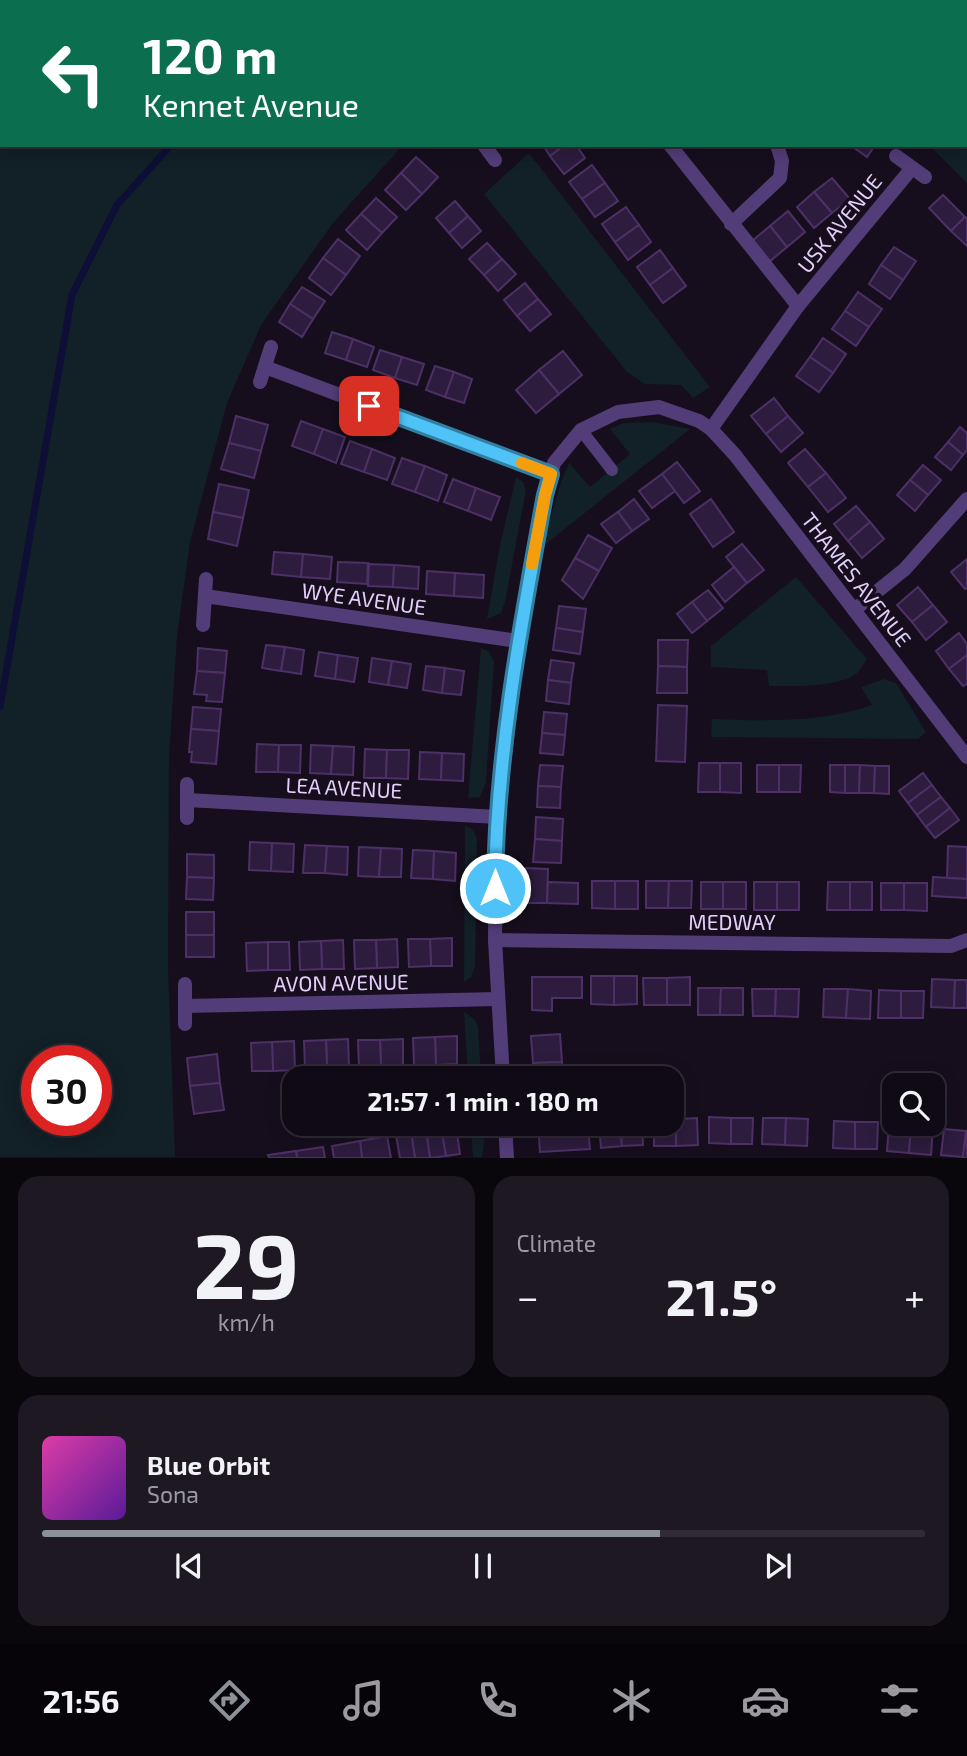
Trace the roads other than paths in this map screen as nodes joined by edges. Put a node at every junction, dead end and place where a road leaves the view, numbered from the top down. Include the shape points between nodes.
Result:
1 (672, 147) edge
2 (778, 147) edge
3 (896, 156) dead end
4 (912, 167) junction
5 (925, 177) dead end
6 (731, 223) junction
7 (799, 306) junction
8 (271, 347) dead end
9 (265, 367) junction
10 (260, 382) dead end
11 (581, 429) junction
12 (711, 429) junction
13 (612, 470) dead end
14 (551, 474) junction
15 (967, 499) edge
16 (206, 579) dead end
17 (205, 596) junction
18 (854, 610) junction
19 (203, 625) dead end
20 (518, 641) junction
21 (967, 757) edge
22 (187, 784) dead end
23 (187, 800) junction
24 (498, 817) junction
25 (187, 818) dead end
26 (495, 940) junction
27 (967, 940) edge
28 (184, 984) dead end
29 (498, 999) junction
30 (185, 1006) junction
31 (185, 1024) dead end
32 (502, 1066) edge
33 (507, 1136) edge
34 (508, 1157) edge

1 - 6 street, USK AVENUE
2 - 6 street via 780,178
3 - 4 street, USK AVENUE
4 - 5 street, USK AVENUE
4 - 7 street, USK AVENUE
6 - 7 street, USK AVENUE
7 - 12 street, USK AVENUE
8 - 9 street
9 - 10 street
9 - 14 street
11 - 12 street via 618,412 659,407
11 - 13 lane
11 - 14 street via 554,463
12 - 18 street, THAMES AVENUE
14 - 20 street
15 - 18 street via 905,569
16 - 17 street
17 - 19 street
17 - 20 street, WYE AVENUE
18 - 21 street, THAMES AVENUE
20 - 24 street
22 - 23 street
23 - 24 street, LEA AVENUE
23 - 25 street
24 - 26 street
26 - 27 street, MEDWAY via 951,946
26 - 29 street
28 - 30 street
29 - 30 street, AVON AVENUE
29 - 32 street
30 - 31 street
33 - 34 street

